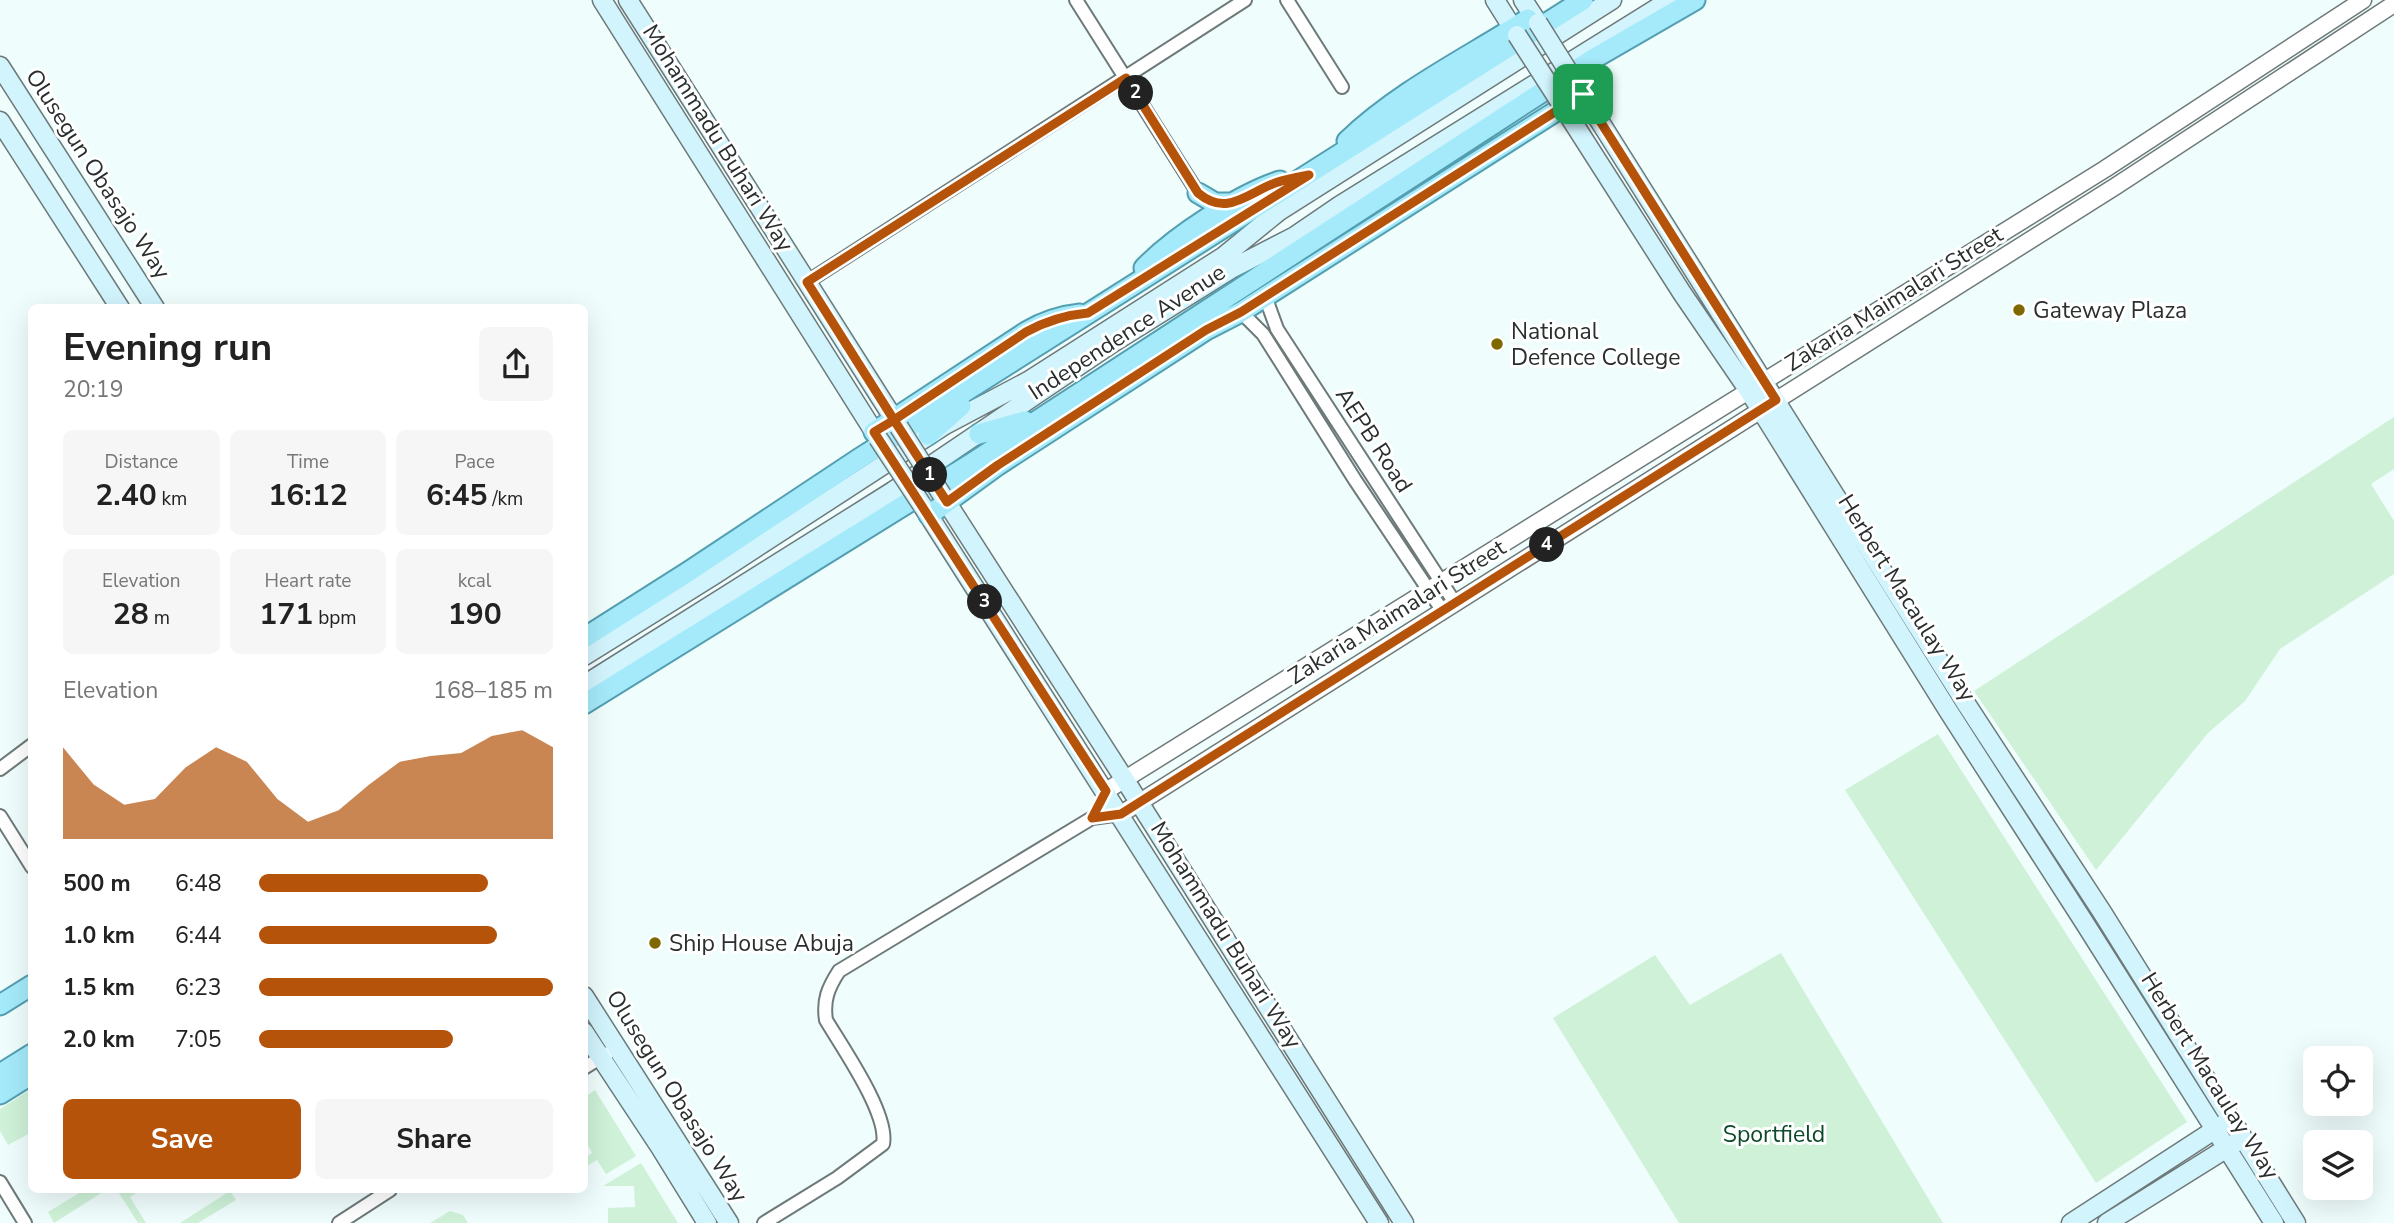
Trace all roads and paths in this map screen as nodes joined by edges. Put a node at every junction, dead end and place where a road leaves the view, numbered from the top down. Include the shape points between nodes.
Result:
1 (602, 0) edge
2 (628, 0) edge
3 (1076, 0) edge
4 (1245, 0) edge
5 (1287, 0) edge
6 (1495, 0) edge
7 (1558, 0) edge
8 (1583, 0) edge
9 (1612, 0) edge
10 (1670, 0) edge
11 (1695, 0) edge
12 (2363, 0) edge
13 (2394, 4) edge
14 (1531, 13) edge
15 (1515, 32) junction
16 (0, 66) edge
17 (1126, 78) junction
18 (1342, 87) dead end
19 (1582, 92) junction
20 (1562, 105) junction
21 (697, 110) junction
22 (0, 121) edge
23 (678, 121) junction
24 (1327, 164) junction
25 (1309, 175) junction
26 (2076, 187) junction
27 (1198, 193) junction
28 (1234, 203) junction
29 (2088, 204) junction
30 (1192, 229) junction
31 (807, 282) junction
32 (1121, 293) junction
33 (1265, 296) junction
34 (117, 304) edge
35 (152, 304) edge
36 (1241, 312) junction
37 (1088, 313) junction
38 (1765, 380) junction
39 (1749, 391) junction
40 (1776, 400) junction
41 (1760, 410) junction
42 (1042, 416) junction
43 (897, 423) junction
44 (926, 427) junction
45 (979, 434) junction
46 (876, 435) junction
47 (945, 498) junction
48 (925, 510) junction
49 (1435, 586) junction
50 (1448, 606) junction
51 (588, 635) edge
52 (588, 654) edge
53 (588, 682) edge
54 (588, 702) edge
55 (28, 748) edge
56 (0, 769) edge
57 (1125, 780) junction
58 (1106, 791) junction
59 (1139, 802) junction
60 (1121, 814) junction
61 (0, 817) edge
62 (1092, 818) junction
63 (28, 861) edge
64 (28, 988) edge
65 (0, 1005) edge
66 (588, 1005) edge
67 (588, 1035) edge
68 (609, 1052) junction
69 (28, 1056) edge
70 (588, 1065) edge
71 (0, 1074) edge
72 (28, 1076) edge
73 (0, 1094) edge
74 (2231, 1120) junction
75 (2214, 1130) junction
76 (2242, 1138) junction
77 (2225, 1149) junction
78 (690, 1179) junction
79 (0, 1182) edge
80 (385, 1193) edge
81 (26, 1223) edge
82 (338, 1223) edge
83 (707, 1223) edge
84 (729, 1223) edge
85 (764, 1223) edge
86 (1380, 1223) edge
87 (1404, 1223) edge
88 (2071, 1223) edge
89 (2107, 1223) edge
90 (2274, 1223) edge
91 (2296, 1223) edge

1 - 23 main road, Mohammadu Buhari Way
2 - 21 main road, Mohammadu Buhari Way
3 - 17 street
4 - 17 street
5 - 18 street
6 - 15 main road, Herbert Macaulay Way
7 - 14 main road
8 - 24 main road, Independence Avenue
9 - 44 main road, Independence Avenue via 1278,212 1224,256 1027,381 961,415
10 - 45 main road, Independence Avenue via 1295,236 1231,269 1114,342
11 - 42 main road, Independence Avenue via 1593,59
12 - 26 street, Zakaria Maimalari Street
13 - 29 street, Zakaria Maimalari Street
14 - 15 main road
14 - 19 main road, Herbert Macaulay Way, bridge
15 - 20 main road, Herbert Macaulay Way, bridge
15 - 24 main road via 1378,113
16 - 35 main road, Olusegun Obasajo Way
17 - 27 street
17 - 31 street
19 - 20 main road
19 - 38 main road, Herbert Macaulay Way
20 - 33 main road
20 - 39 main road, Herbert Macaulay Way
21 - 23 main road
21 - 31 main road, Mohammadu Buhari Way
22 - 34 main road
23 - 46 main road, Mohammadu Buhari Way
24 - 25 main road, Independence Avenue
25 - 28 main road via 1277,182
25 - 32 main road, Independence Avenue
26 - 29 street
26 - 38 street, Zakaria Maimalari Street
27 - 28 main road via 1215,204
27 - 30 main road via 1200,213
28 - 30 main road
29 - 40 street, Zakaria Maimalari Street
30 - 32 main road
31 - 43 main road, Mohammadu Buhari Way
32 - 37 main road, Independence Avenue
33 - 36 main road
33 - 49 street, AEPB Road via 1277,329
36 - 47 main road
36 - 49 street, AEPB Road via 1263,334 1355,481
37 - 43 main road via 1043,322
37 - 44 main road, Independence Avenue via 1007,365
38 - 39 street, Zakaria Maimalari Street
38 - 40 main road, Herbert Macaulay Way
39 - 41 main road, Herbert Macaulay Way
39 - 49 street, Zakaria Maimalari Street
40 - 41 street, Zakaria Maimalari Street
40 - 74 main road, Herbert Macaulay Way
41 - 50 street, Zakaria Maimalari Street
41 - 75 main road, Herbert Macaulay Way
42 - 45 main road
42 - 54 main road, Independence Avenue
43 - 46 main road
43 - 47 main road, Mohammadu Buhari Way, bridge
44 - 51 main road via 860,458
44 - 52 main road via 737,561
45 - 53 main road, Independence Avenue
46 - 48 main road, Mohammadu Buhari Way, bridge
47 - 48 main road
47 - 57 main road, Mohammadu Buhari Way
48 - 58 main road, Mohammadu Buhari Way
49 - 50 street, AEPB Road
49 - 57 street, Zakaria Maimalari Street
50 - 59 street, Zakaria Maimalari Street
55 - 56 street
57 - 58 street, Zakaria Maimalari Street
57 - 59 main road, Mohammadu Buhari Way
58 - 60 main road, Mohammadu Buhari Way
58 - 62 street
59 - 60 street, Zakaria Maimalari Street
59 - 87 main road, Mohammadu Buhari Way
60 - 62 street, Zakaria Maimalari Street
60 - 86 main road, Mohammadu Buhari Way
61 - 63 street
62 - 85 street, Zakaria Maimalari Street via 839,971 826,995 826,1020 873,1101 883,1144
64 - 65 main road
66 - 68 main road, Olusegun Obasajo Way
67 - 68 main road, Olusegun Obasajo Way
68 - 70 street
68 - 78 main road, Olusegun Obasajo Way
69 - 71 main road
72 - 73 main road
74 - 75 main road
74 - 76 main road, Herbert Macaulay Way
75 - 77 main road, Herbert Macaulay Way
75 - 88 main road
76 - 77 main road
76 - 91 main road, Herbert Macaulay Way
77 - 89 main road
77 - 90 main road, Herbert Macaulay Way
78 - 83 main road, Olusegun Obasajo Way
78 - 84 main road, Olusegun Obasajo Way
79 - 81 street
80 - 82 street

